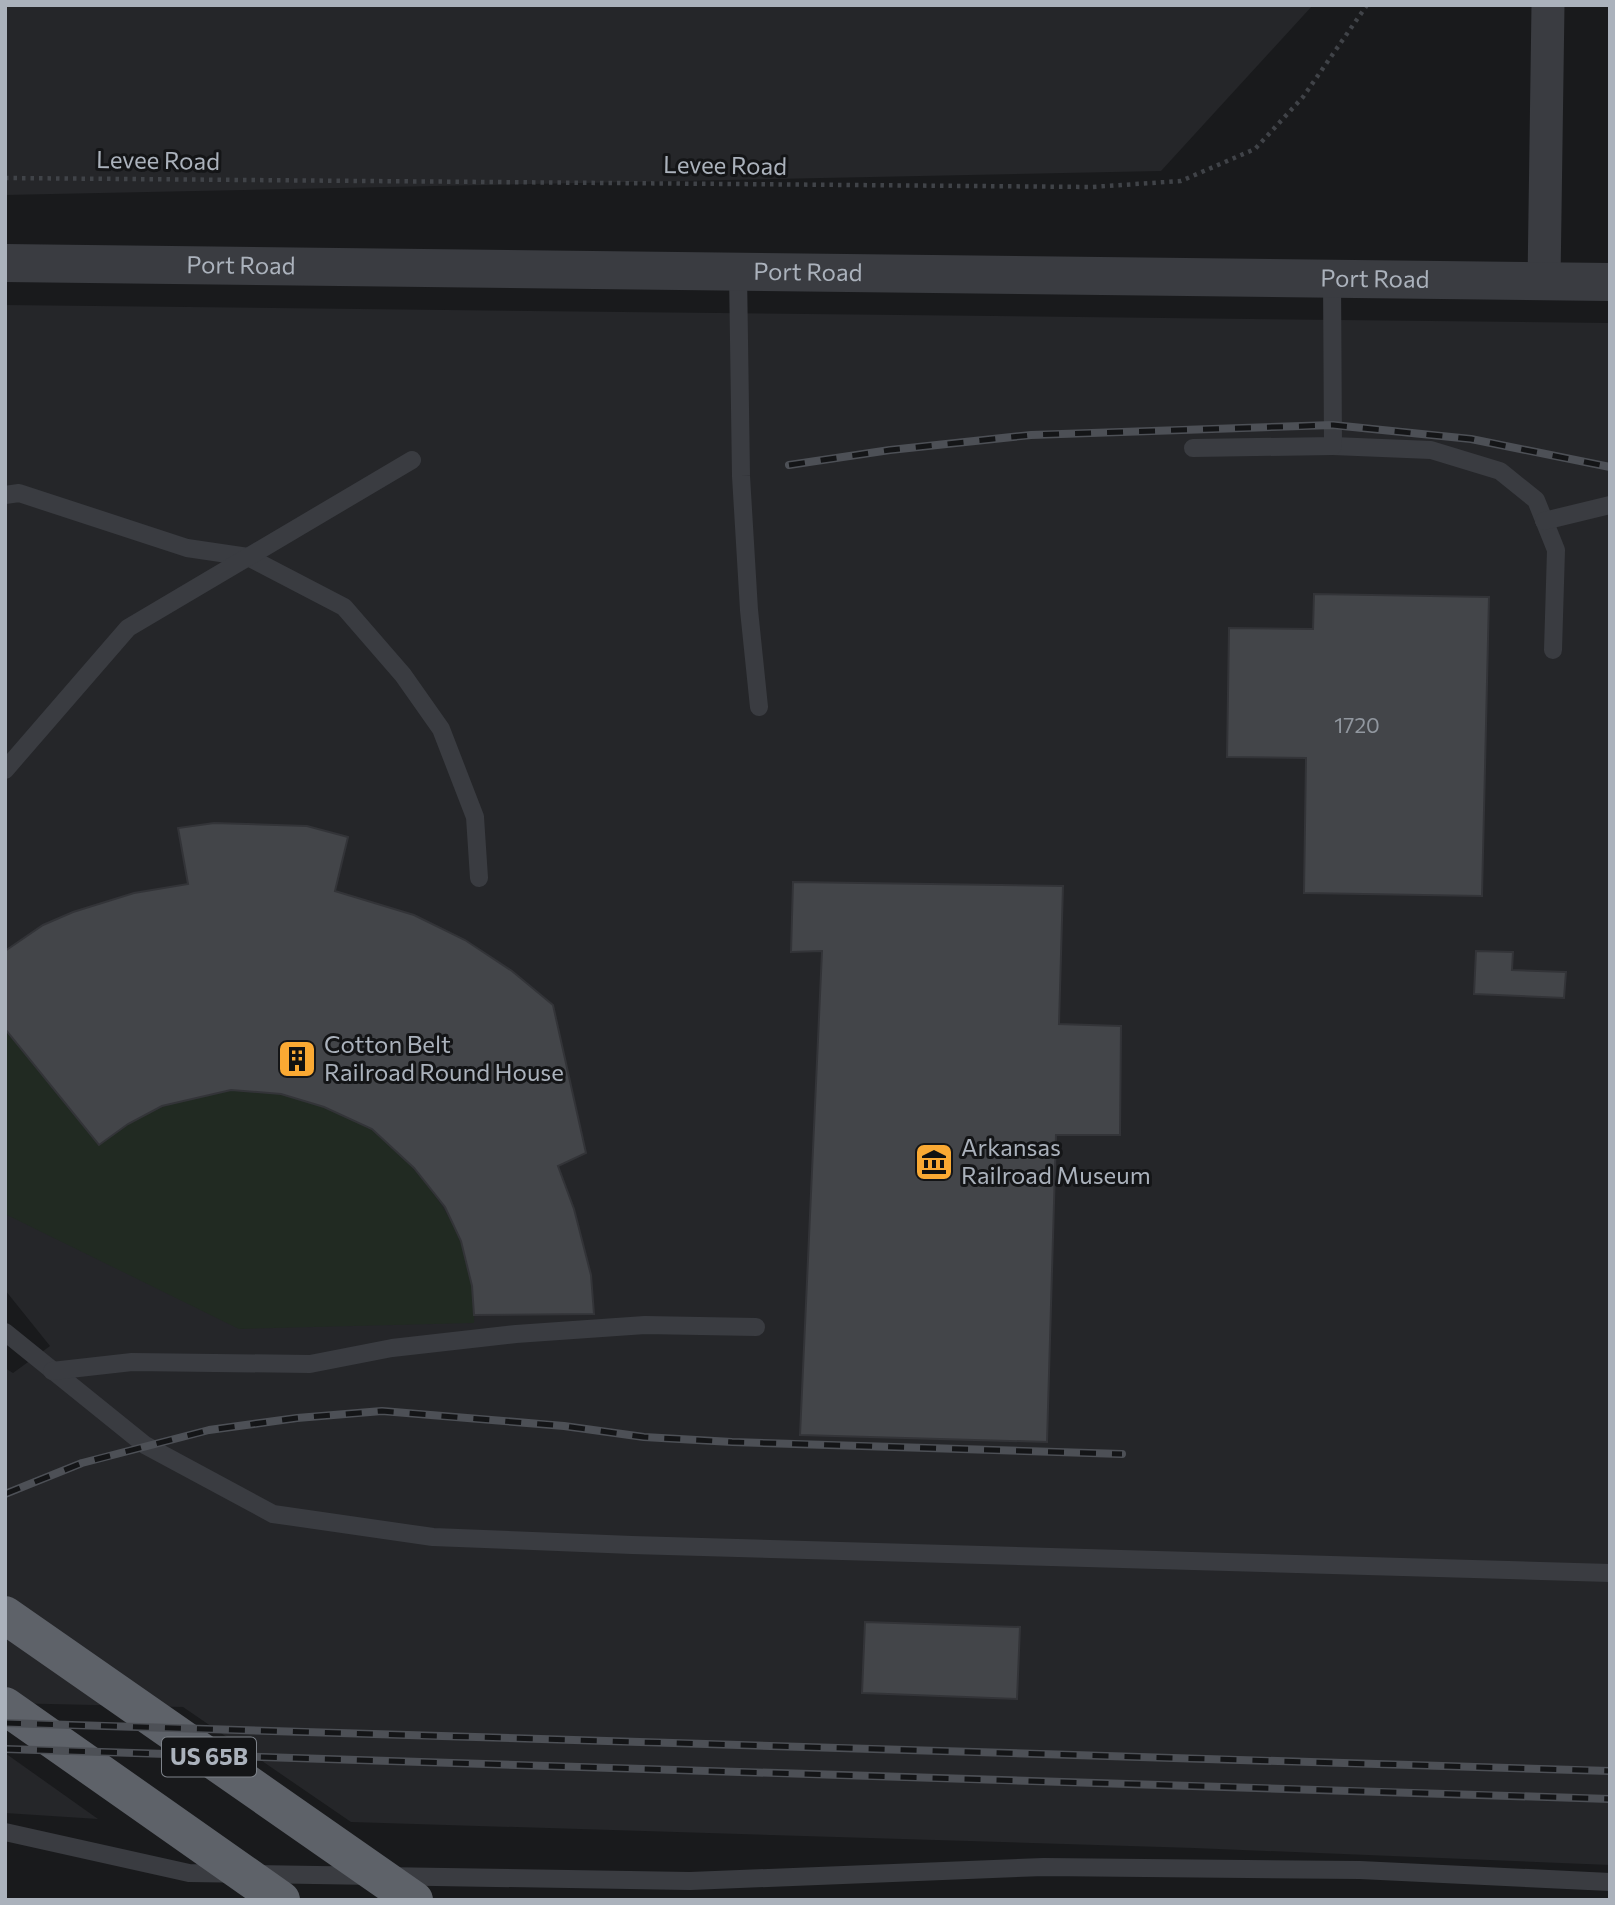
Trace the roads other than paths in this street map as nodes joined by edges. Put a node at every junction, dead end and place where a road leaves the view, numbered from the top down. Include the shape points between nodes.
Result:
1 (1548, 5) edge
2 (5, 263) edge
3 (738, 272) junction
4 (1332, 278) junction
5 (1544, 282) junction
6 (1610, 282) edge
7 (1333, 446) junction
8 (1193, 448) dead end
9 (412, 460) dead end
10 (5, 495) edge
11 (1610, 505) edge
12 (1545, 521) junction
13 (248, 557) junction
14 (1553, 650) dead end
15 (759, 707) dead end
16 (5, 770) edge
17 (479, 878) dead end
18 (756, 1327) dead end
19 (5, 1332) edge
20 (28, 1352) junction
21 (5, 1356) edge
22 (52, 1371) junction
23 (1610, 1573) edge
24 (5, 1615) edge
25 (5, 1706) edge
26 (5, 1832) edge
27 (1610, 1882) edge
28 (281, 1900) edge
29 (414, 1900) edge

1 - 5 street
2 - 3 street, Port Road
3 - 4 street, Port Road
3 - 15 lane via 741,476
4 - 5 street, Port Road
4 - 7 lane
5 - 6 street, Port Road
7 - 8 lane
7 - 12 lane via 1431,450 1500,471 1536,500
9 - 13 lane
10 - 13 lane via 19,493 187,548
11 - 12 lane
12 - 14 lane via 1556,550
13 - 16 lane via 128,628
13 - 17 lane via 344,607 442,729 475,817
18 - 22 lane via 645,1325 516,1334 392,1348 310,1364 132,1362
19 - 20 lane
20 - 21 lane
20 - 22 lane
22 - 23 lane via 145,1445 273,1514 433,1537
24 - 29 highway, US 65B
25 - 28 highway, US 65B
26 - 27 lane via 189,1873 690,1881 1044,1867 1360,1870

